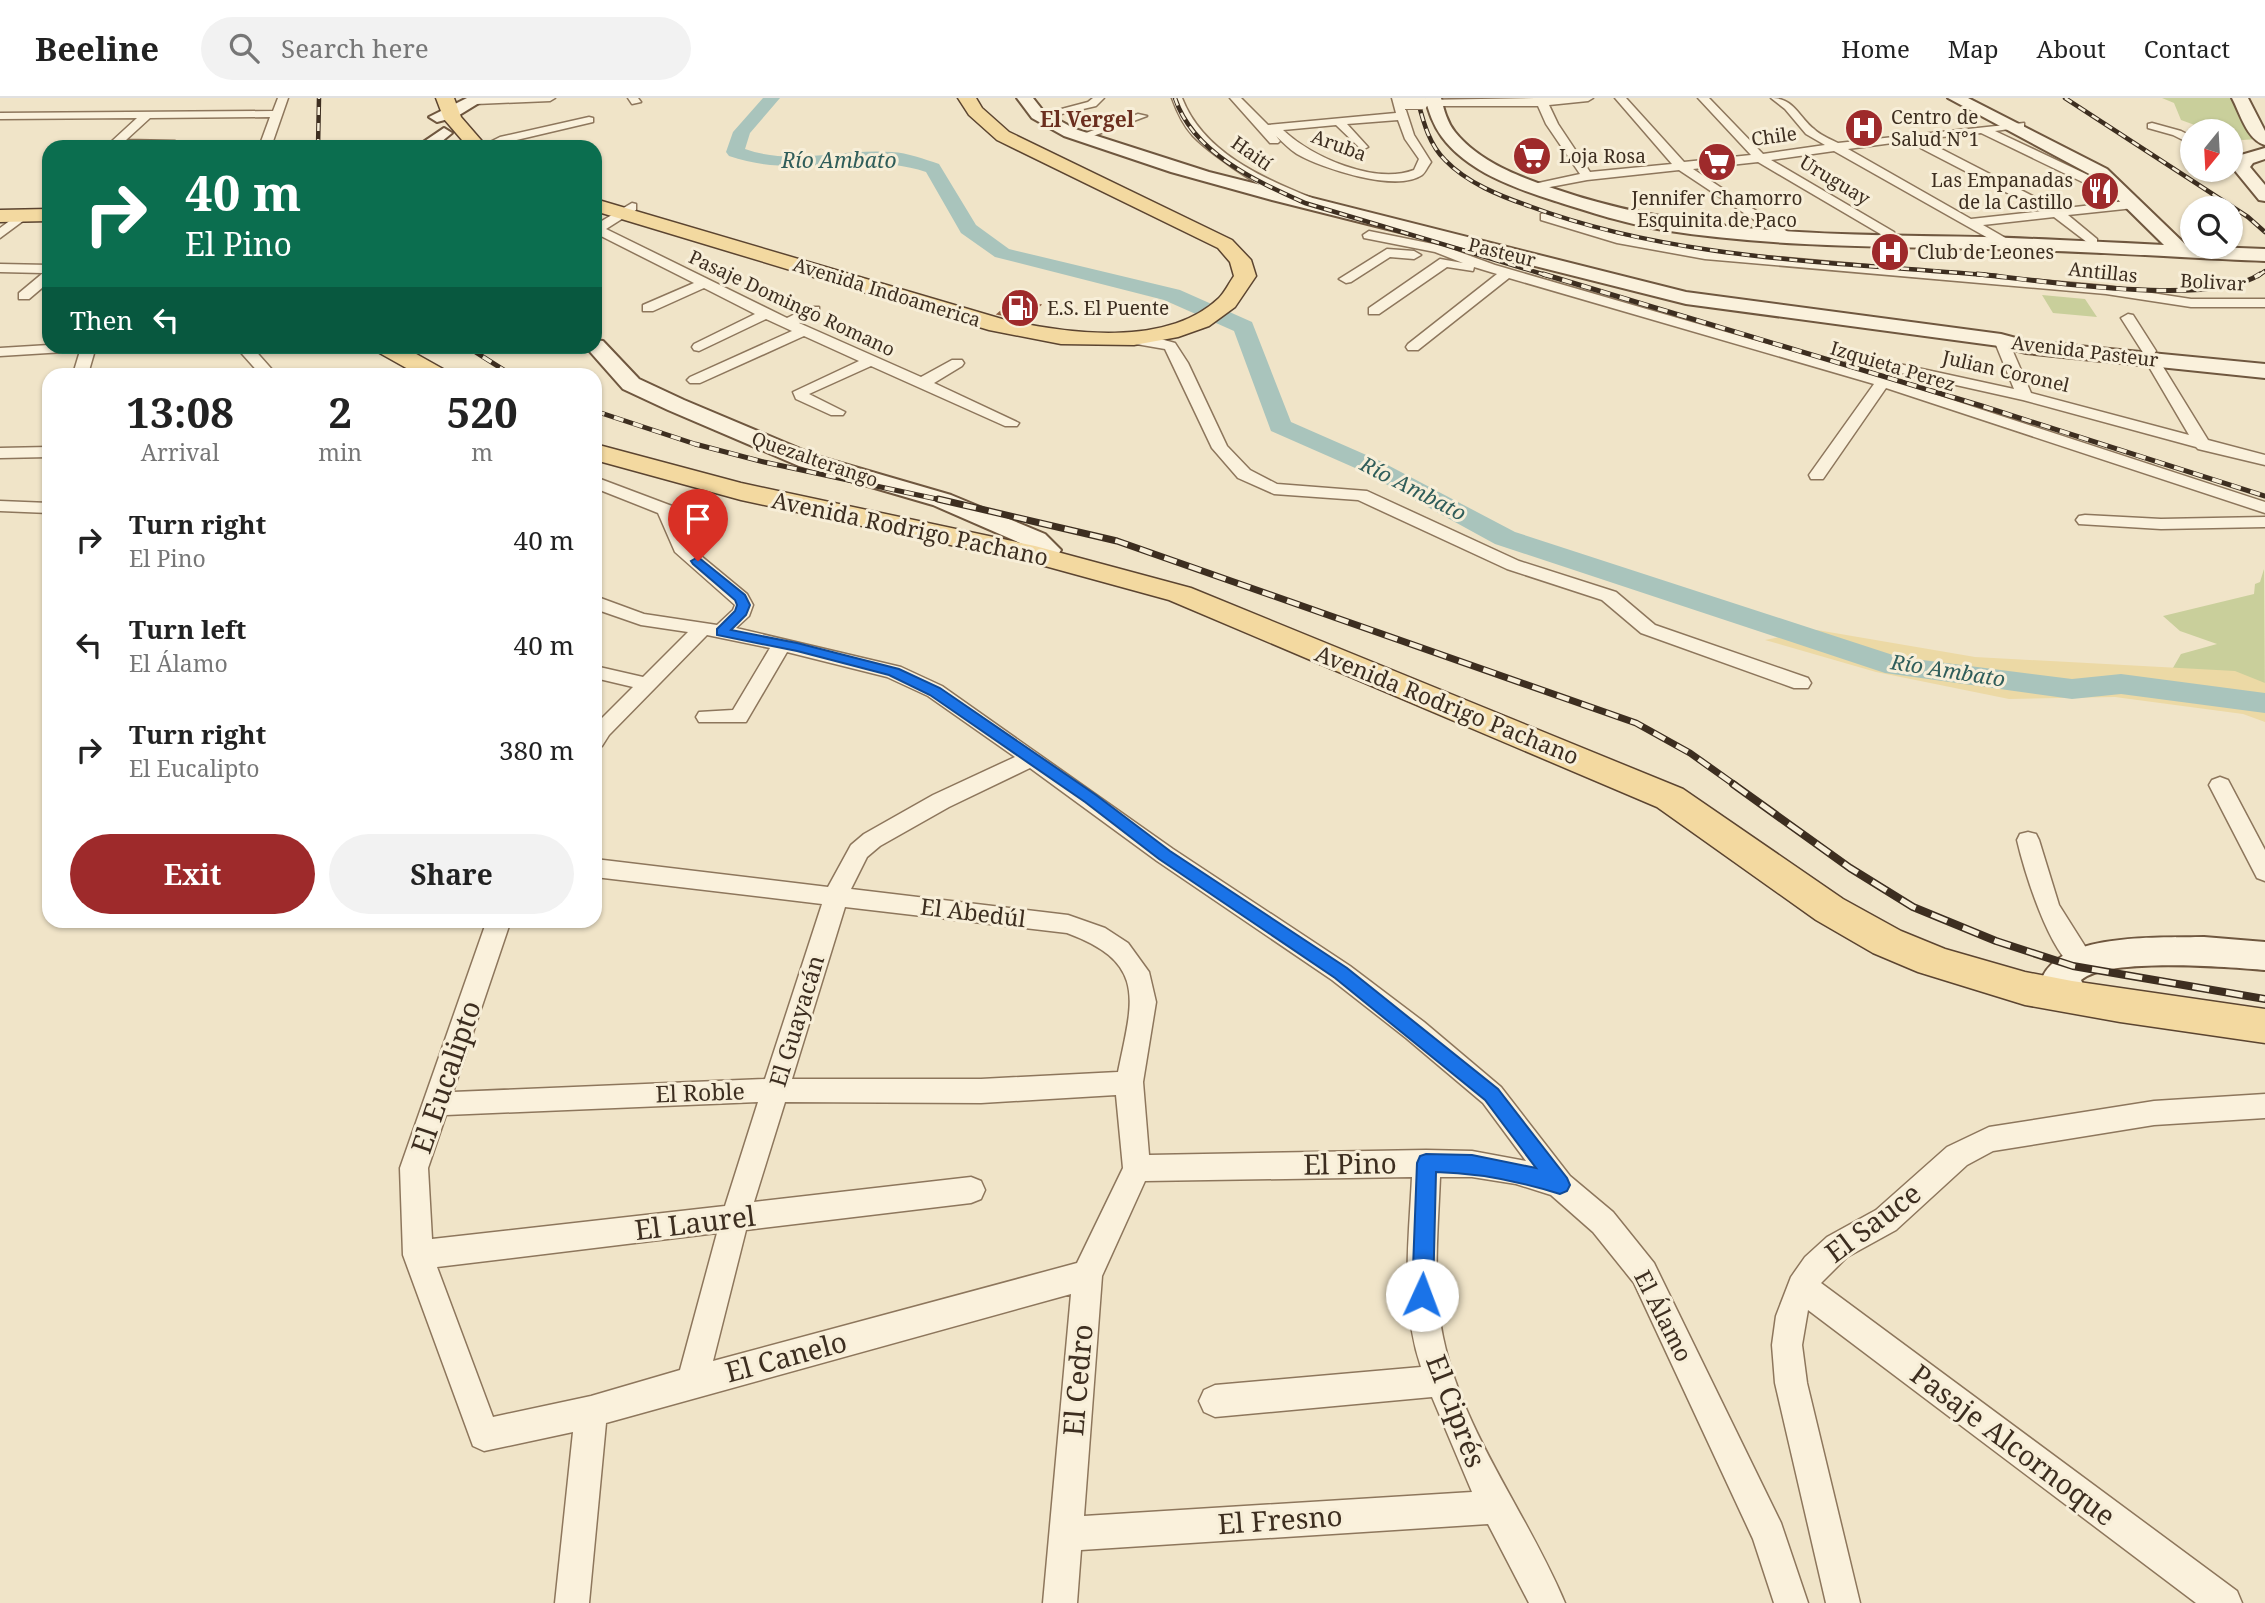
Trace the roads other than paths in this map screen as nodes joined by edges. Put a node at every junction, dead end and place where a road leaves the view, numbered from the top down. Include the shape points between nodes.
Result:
1 (283, 98) edge
2 (430, 98) edge
3 (550, 98) edge
4 (957, 98) edge
5 (967, 98) edge
6 (1025, 98) edge
7 (1099, 98) edge
8 (1177, 98) edge
9 (1235, 98) edge
10 (1588, 98) edge
11 (1620, 98) edge
12 (1703, 98) edge
13 (1776, 98) edge
14 (1956, 98) edge
15 (1973, 98) edge
16 (2240, 98) edge
17 (2256, 98) edge
18 (477, 100) edge
19 (1435, 101) edge
20 (1541, 101) edge
21 (1400, 102) edge
22 (278, 114) junction
23 (147, 115) junction
24 (444, 115) edge
25 (0, 116) edge
26 (1040, 116) junction
27 (1404, 116) junction
28 (1142, 117) dead end
29 (589, 120) dead end
30 (1340, 123) junction
31 (2013, 126) junction
32 (2152, 126) dead end
33 (1270, 128) junction
34 (1982, 129) junction
35 (2180, 135) edge
36 (1081, 137) junction
37 (1908, 137) junction
38 (2264, 138) edge
39 (119, 140) edge
40 (268, 140) edge
41 (428, 140) edge
42 (454, 140) edge
43 (471, 140) edge
44 (502, 140) edge
45 (1362, 147) dead end
46 (1834, 147) junction
47 (2244, 152) edge
48 (1760, 158) junction
49 (1289, 160) dead end
50 (1681, 166) junction
51 (1587, 176) junction
52 (1537, 187) junction
53 (2257, 192) edge
54 (602, 199) edge
55 (2128, 199) junction
56 (602, 206) edge
57 (1330, 208) junction
58 (627, 210) junction
59 (2265, 210) edge
60 (2060, 215) junction
61 (42, 216) edge
62 (1545, 217) dead end
63 (42, 221) edge
64 (8, 222) edge
65 (1971, 223) junction
66 (602, 226) edge
67 (602, 232) edge
68 (1196, 234) junction
69 (1781, 234) junction
70 (1369, 235) dead end
71 (1889, 235) junction
72 (2180, 237) edge
73 (2180, 239) edge
74 (2001, 241) junction
75 (2092, 243) junction
76 (2180, 247) edge
77 (2180, 248) edge
78 (2265, 249) edge
79 (2243, 250) edge
80 (2243, 252) edge
81 (2265, 256) edge
82 (1445, 262) junction
83 (0, 268) edge
84 (42, 269) edge
85 (1502, 275) junction
86 (1346, 279) dead end
87 (42, 281) edge
88 (705, 283) junction
89 (24, 296) dead end
90 (2159, 298) joint
91 (2265, 303) edge
92 (648, 308) dead end
93 (814, 310) dead end
94 (1374, 311) dead end
95 (766, 314) junction
96 (2129, 318) dead end
97 (788, 323) junction
98 (803, 331) junction
99 (1156, 331) junction
100 (1124, 338) junction
101 (1734, 340) junction
102 (2001, 340) junction
103 (699, 347) dead end
104 (1413, 347) dead end
105 (42, 350) edge
106 (0, 352) edge
107 (602, 353) edge
108 (249, 354) edge
109 (371, 354) edge
110 (398, 354) edge
111 (2150, 355) junction
112 (870, 361) junction
113 (957, 363) dead end
114 (2265, 363) edge
115 (262, 368) edge
116 (396, 368) edge
117 (423, 368) edge
118 (2265, 370) edge
119 (695, 380) dead end
120 (1883, 382) junction
121 (920, 384) junction
122 (2025, 396) junction
123 (837, 412) dead end
124 (1011, 423) dead end
125 (602, 444) edge
126 (2204, 446) junction
127 (42, 452) edge
128 (0, 453) edge
129 (602, 454) edge
130 (2265, 460) edge
131 (1817, 475) dead end
132 (602, 485) edge
133 (0, 506) edge
134 (42, 508) edge
135 (2265, 508) edge
136 (2085, 520) dead end
137 (2265, 522) edge
138 (1048, 550) junction
139 (602, 605) edge
140 (712, 630) junction
141 (782, 644) junction
142 (602, 674) edge
143 (1801, 683) dead end
144 (647, 684) junction
145 (706, 717) dead end
146 (602, 728) edge
147 (1030, 759) junction
148 (2220, 785) dead end
149 (2028, 840) dead end
150 (602, 869) edge
151 (2265, 872) edge
152 (836, 896) junction
153 (496, 928) edge
154 (2265, 956) edge
155 (2071, 978) junction
156 (2265, 1010) edge
157 (2265, 1026) edge
158 (1130, 1083) junction
159 (776, 1090) junction
160 (438, 1104) junction
161 (2265, 1105) edge
162 (1426, 1163) junction
163 (1137, 1168) junction
164 (1560, 1185) junction
165 (971, 1191) dead end
166 (735, 1219) junction
167 (418, 1255) junction
168 (1087, 1275) junction
169 (1802, 1287) junction
170 (1441, 1381) junction
171 (692, 1382) junction
172 (1215, 1401) dead end
173 (591, 1412) junction
174 (484, 1435) joint
175 (1495, 1507) junction
176 (1065, 1534) junction
177 (572, 1603) edge
178 (1060, 1603) edge
179 (1548, 1603) edge
180 (1791, 1603) edge
181 (1843, 1603) edge
182 (2225, 1603) edge

1 - 22 street
2 - 24 main road
3 - 18 street
4 - 68 main road, Avenida Indoamerica via 968,119 983,132
5 - 68 main road, Avenida Indoamerica via 1003,136
6 - 26 street, Pasteur
7 - 26 street via 1092,104
8 - 57 street, Haití via 1189,123 1233,163 1269,186
9 - 33 street
10 - 20 street
11 - 50 street
12 - 48 street, Uruguay
13 - 46 street via 1810,132
14 - 31 street
15 - 31 street
16 - 38 street
17 - 38 street
18 - 24 street
19 - 20 street
19 - 21 street, bridge
19 - 52 street via 1439,123 1469,153 1505,176
20 - 51 street
21 - 27 street
22 - 23 street
22 - 40 street
23 - 25 street
23 - 39 street
24 - 41 street
24 - 42 main road
24 - 43 main road
26 - 36 street, Pasteur
27 - 30 street
27 - 33 street, Aruba via 1424,162 1418,172 1399,178 1376,177 1326,163 1300,151
28 - 36 street
29 - 44 street
30 - 33 street
30 - 45 street
31 - 34 street, Chile
31 - 55 street via 2088,165
31 - 72 street via 2118,173
32 - 35 street
33 - 49 street
34 - 37 street, Chile
34 - 55 street
36 - 57 street, Pasteur via 1282,199
37 - 46 street, Chile
37 - 60 street
38 - 47 street
38 - 53 street via 2241,167
46 - 48 street, Chile
46 - 65 street
48 - 50 street, Chile
48 - 71 street, Uruguay
50 - 51 street, Chile
50 - 69 street
51 - 52 street, Chile
52 - 69 street via 1659,217
53 - 59 street
54 - 58 main road, Avenida Indoamerica
55 - 60 street
55 - 73 street
56 - 58 main road, Avenida Indoamerica
57 - 102 street, Pasteur via 1686,298
58 - 66 street, Pasaje Domingo Romano
58 - 99 main road, Avenida Indoamerica via 1036,326
58 - 100 main road, Avenida Indoamerica via 1025,333
60 - 65 street
60 - 75 street
61 - 64 main road
62 - 90 street, Antillas via 1617,239 1705,255
63 - 64 main road
65 - 74 street
67 - 88 street, Pasaje Domingo Romano
68 - 99 main road, Avenida Indoamerica via 1225,244 1240,260 1245,276 1227,304 1213,315 1191,325
69 - 71 street
69 - 74 street
70 - 85 street via 1438,248
71 - 74 street
74 - 75 street
74 - 77 street
75 - 76 street
78 - 79 street
80 - 81 street
82 - 85 street
82 - 86 street via 1387,253
82 - 94 street
83 - 84 street
85 - 101 street, Izquieta Perez
85 - 104 street
87 - 89 street
88 - 92 street
88 - 95 street, Pasaje Domingo Romano
90 - 91 street, Bolivar via 2218,305
93 - 97 street
95 - 97 street, Pasaje Domingo Romano
95 - 103 street
96 - 111 street
97 - 98 street, Pasaje Domingo Romano
98 - 112 street, Pasaje Domingo Romano
98 - 119 street
99 - 100 main road, Avenida Indoamerica
100 - 143 street via 1170,346 1220,448 1244,474 1274,489 1361,495 1513,565 1609,596 1648,629
101 - 120 street, Izquieta Perez
101 - 122 street, Julian Coronel via 1761,337 1782,341
102 - 111 street, Avenida Pasteur via 2026,347
102 - 122 street
105 - 106 street
107 - 138 street, Quezalterango via 631,384 676,405 808,460 942,500 1036,540
108 - 115 street
109 - 116 main road
110 - 117 main road
111 - 114 street, Avenida Pasteur
111 - 118 street, Avenida Pasteur
111 - 126 street
112 - 121 street, Pasaje Domingo Romano
112 - 123 street via 801,392 801,397
113 - 121 street
120 - 131 street
120 - 135 street, Izquieta Perez
121 - 124 street, Pasaje Domingo Romano
122 - 126 street, Julian Coronel
125 - 138 main road, Avenida Rodrigo Pachano via 753,486
126 - 130 street, Julian Coronel
127 - 128 street
129 - 155 main road, Avenida Rodrigo Pachano via 759,497 1105,571 1180,594 1670,798 1812,900 1886,942 1945,968 1977,978
132 - 140 street via 666,510 681,548 740,598 742,612
133 - 134 street
136 - 137 street
138 - 155 main road, Avenida Rodrigo Pachano via 1153,575 1672,779 1715,803 1828,893 1878,921 1961,956
139 - 140 street, El Álamo via 627,615
140 - 141 street, El Álamo
140 - 144 street
141 - 145 street via 739,717
141 - 147 street, El Álamo via 894,672 935,691
142 - 144 street
144 - 146 street
147 - 152 street, El Guayacán via 872,840 859,851
147 - 164 street, El Álamo via 1341,973 1415,1030 1492,1095
148 - 151 street
149 - 155 street
150 - 152 street, El Abedúl
152 - 158 street, El Abedúl via 1068,924 1113,942 1137,970 1143,1002
152 - 159 street, El Guayacán
153 - 160 street, El Eucalipto
154 - 155 street via 2170,950
155 - 156 main road, Avenida Rodrigo Pachano
155 - 157 main road, Avenida Rodrigo Pachano
158 - 159 street, El Roble via 981,1091
158 - 163 street, El Abedúl
159 - 160 street, El Roble
159 - 166 street, El Guayacán
160 - 167 street, El Eucalipto via 414,1168
161 - 169 street, El Sauce via 2154,1113 1989,1139 1957,1156 1886,1220 1837,1247
162 - 163 street, El Pino
162 - 164 street, El Pino via 1516,1171
162 - 170 street, El Ciprés via 1422,1295 1426,1330
163 - 168 street, El Cedro
164 - 180 street, El Álamo via 1603,1222 1644,1273 1769,1535
165 - 166 street, El Laurel
166 - 167 street, El Laurel
166 - 171 street, El Guayacán
167 - 174 street, El Eucalipto
168 - 171 street, El Canelo
168 - 176 street, El Cedro
169 - 181 street, El Sauce via 1787,1345 1791,1383
169 - 182 street, Pasaje Alcornoque
170 - 172 street
170 - 175 street, El Ciprés
171 - 173 street, El Canelo
173 - 174 street, El Canelo
173 - 177 street
175 - 176 street, El Fresno
175 - 179 street, El Ciprés
176 - 178 street, El Cedro

